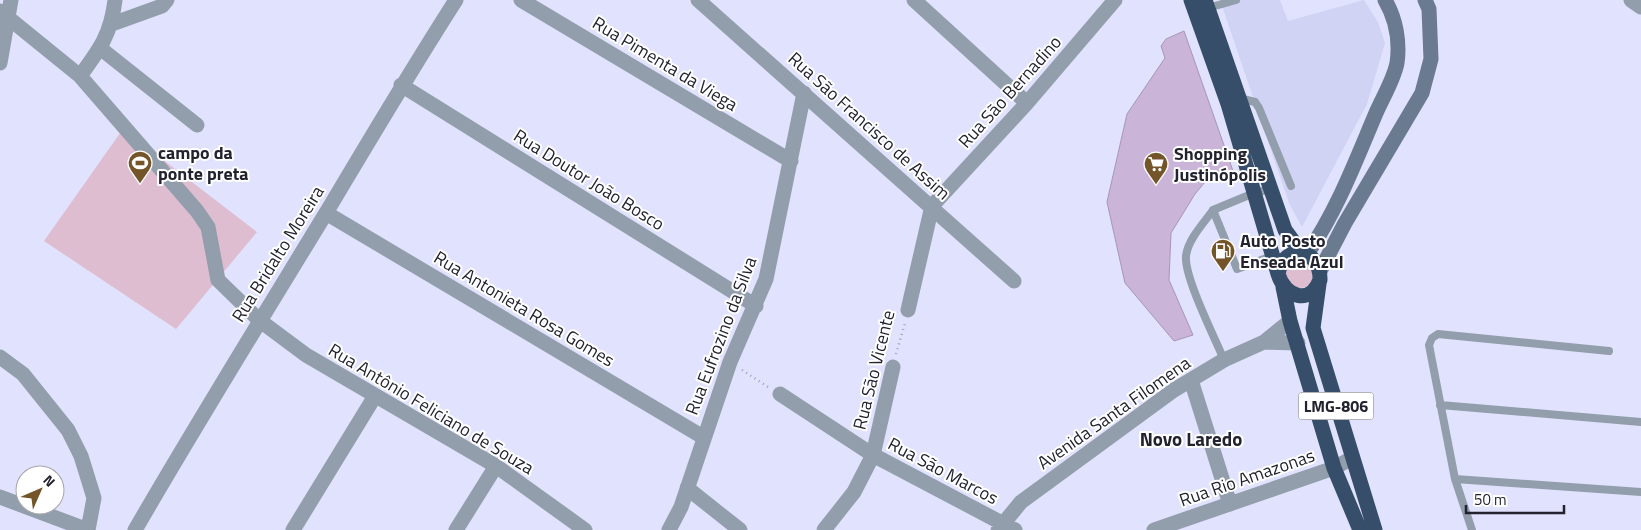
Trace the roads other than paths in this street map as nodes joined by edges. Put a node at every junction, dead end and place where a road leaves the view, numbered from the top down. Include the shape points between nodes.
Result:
1 (11, 0) edge
2 (115, 0) edge
3 (167, 0) edge
4 (456, 0) edge
5 (521, 0) edge
6 (698, 0) edge
7 (914, 0) edge
8 (1115, 0) edge
9 (1191, 0) edge
10 (1236, 0) edge
11 (1385, 0) edge
12 (1425, 0) edge
13 (1631, 0) edge
14 (1207, 4) edge
15 (1641, 8) edge
16 (3, 13) edge
17 (112, 24) junction
18 (100, 48) junction
19 (0, 63) edge
20 (80, 76) junction
21 (401, 85) junction
22 (804, 93) junction
23 (1239, 98) junction
24 (1027, 103) junction
25 (197, 125) dead end
26 (791, 161) junction
27 (1291, 186) dead end
28 (1271, 189) junction
29 (1254, 193) junction
30 (932, 206) junction
31 (1213, 210) junction
32 (326, 213) junction
33 (1304, 253) junction
34 (1272, 256) junction
35 (1320, 276) junction
36 (1280, 280) junction
37 (1014, 281) dead end
38 (756, 306) junction
39 (908, 310) road end
40 (259, 320) junction
41 (1290, 321) junction
42 (1264, 342) junction
43 (1298, 343) junction
44 (1608, 351) dead end
45 (0, 357) edge
46 (1224, 360) junction
47 (893, 367) road end
48 (1191, 380) junction
49 (780, 394) road end
50 (375, 396) junction
51 (1440, 405) junction
52 (1641, 422) edge
53 (703, 437) junction
54 (873, 455) junction
55 (1352, 458) junction
56 (496, 466) junction
57 (1334, 468) junction
58 (1454, 479) junction
59 (687, 488) junction
60 (1641, 492) edge
61 (0, 497) edge
62 (1230, 504) junction
63 (1005, 528) edge
64 (1164, 528) edge
65 (1357, 528) edge
66 (88, 530) edge
67 (135, 530) edge
68 (293, 530) edge
69 (456, 530) edge
70 (584, 530) edge
71 (669, 530) edge
72 (740, 530) edge
73 (824, 530) edge
74 (1375, 530) edge
75 (1472, 530) edge

1 - 16 street
2 - 17 street
3 - 17 street via 162,6
4 - 21 street, Rua Bridalto Moreira
5 - 26 street, Rua Pimenta da Viega
6 - 22 street, Rua São Francisco de Assim
7 - 24 street
8 - 24 street, Rua São Bernadino
9 - 29 highway, LMG-806 via 1228,104
10 - 14 lane
11 - 33 street via 1399,40 1396,65 1353,168 1324,226
12 - 35 street via 1429,9 1431,59 1422,93 1345,223
13 - 15 street
14 - 23 highway
16 - 19 street
16 - 20 street, Rua Antônio Feliciano de Souza
17 - 18 street
18 - 20 street
18 - 25 street
20 - 40 street, Rua Antônio Feliciano de Souza via 197,211 210,235 218,280
21 - 32 street, Rua Bridalto Moreira
21 - 38 street, Rua Doutor João Bosco
22 - 26 street, Rua Eufrozino da Silva
22 - 30 street, Rua São Francisco de Assim
23 - 27 lane via 1255,102 1259,108
23 - 28 highway
24 - 30 street, Rua São Bernadino
26 - 38 street, Rua Eufrozino da Silva via 766,279
28 - 29 lane
28 - 33 highway via 1286,230
29 - 31 lane
29 - 34 highway, LMG-806
30 - 37 street, Rua São Francisco de Assim
30 - 39 street, Rua São Vicente
31 - 34 lane via 1237,269
31 - 46 lane via 1192,240 1186,256 1188,273
32 - 40 street, Rua Bridalto Moreira
32 - 53 street, Rua Antonieta Rosa Gomes
33 - 35 highway via 1313,258
33 - 36 highway via 1294,253 1282,261
34 - 36 highway, LMG-806
35 - 36 highway via 1313,292 1300,296 1288,292
35 - 55 highway, LMG-806 via 1313,328
36 - 41 highway, LMG-806
38 - 53 street, Rua Eufrozino da Silva via 730,362
40 - 50 street, Rua Antônio Feliciano de Souza via 306,355
40 - 67 street, Rua Bridalto Moreira
41 - 42 street, Avenida Santa Filomena
41 - 43 highway, LMG-806
42 - 43 street, Avenida Santa Filomena
42 - 46 street, Avenida Santa Filomena
43 - 57 highway, LMG-806
44 - 51 lane via 1438,334 1429,345
45 - 66 street via 23,374 68,430 81,456 94,498
46 - 48 street, Avenida Santa Filomena
47 - 54 street, Rua São Vicente
48 - 62 street
48 - 63 street, Avenida Santa Filomena via 1021,502
49 - 54 street, Rua São Marcos
50 - 56 street, Rua Antônio Feliciano de Souza
50 - 68 street
51 - 52 lane
51 - 58 lane
53 - 59 street, Rua Eufrozino da Silva
54 - 63 street, Rua São Marcos
54 - 73 street, Rua São Vicente via 854,492
55 - 57 street, Rua Rio Amazonas
55 - 74 highway, LMG-806
56 - 69 street
56 - 70 street, Rua Antônio Feliciano de Souza
57 - 62 street, Rua Rio Amazonas
57 - 65 highway, LMG-806
58 - 60 lane
58 - 75 lane
59 - 71 street, Rua Eufrozino da Silva
59 - 72 street
61 - 66 street
62 - 64 street, Rua Rio Amazonas

